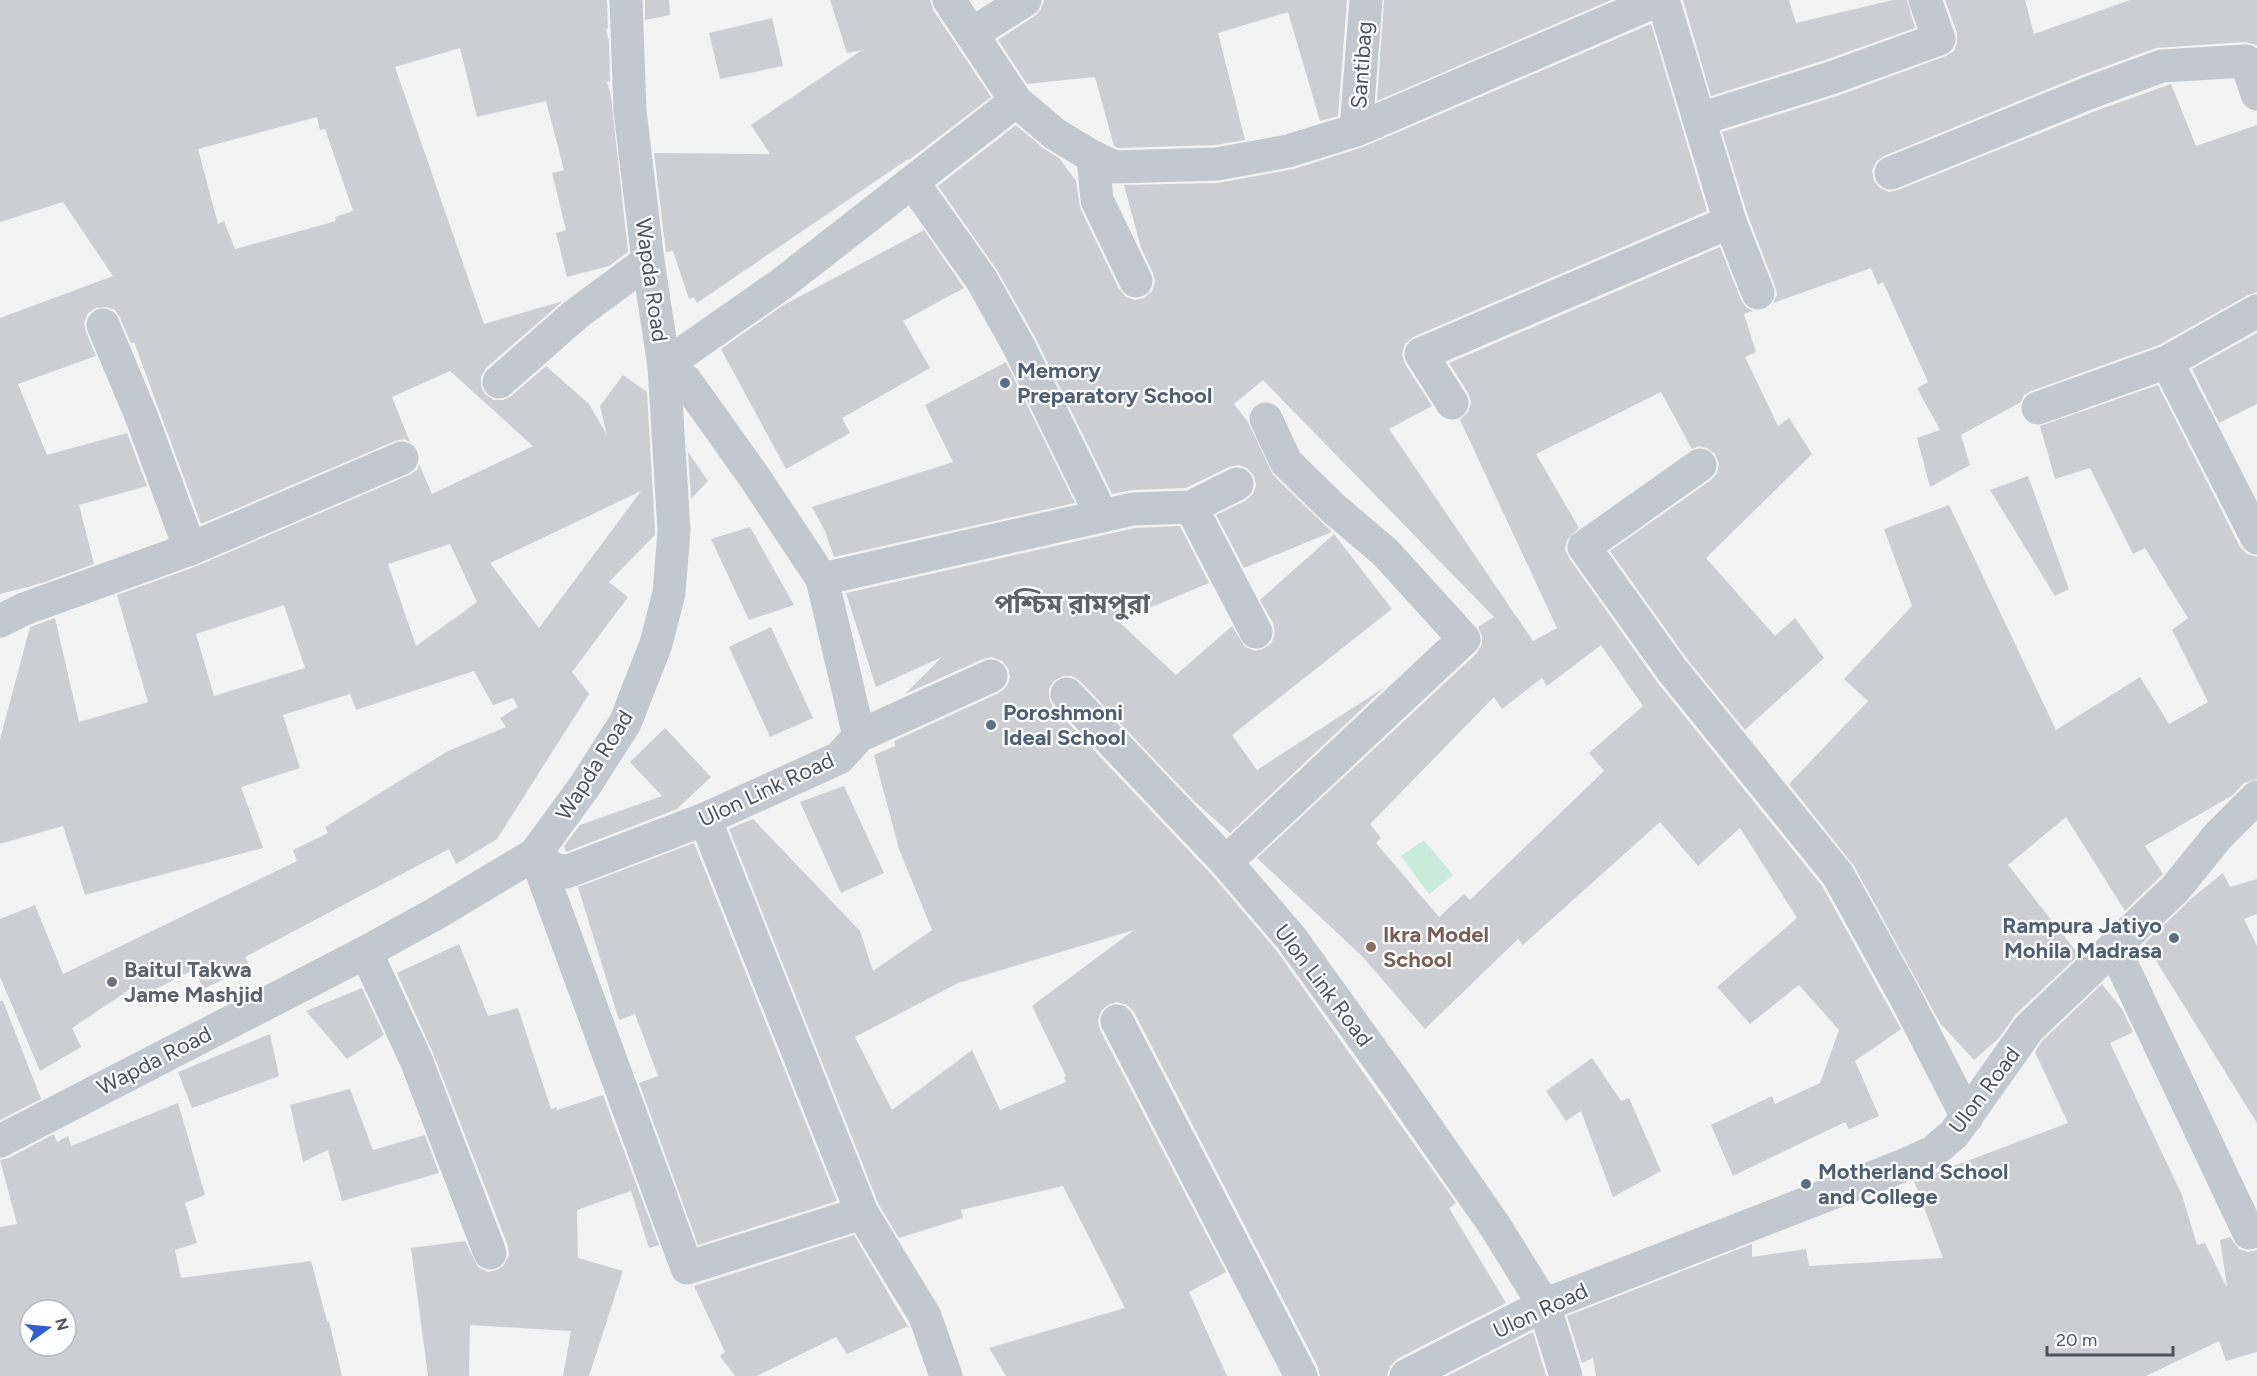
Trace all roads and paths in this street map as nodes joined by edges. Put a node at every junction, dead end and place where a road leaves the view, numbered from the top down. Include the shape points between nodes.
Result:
1 (626, 0) edge
2 (949, 0) edge
3 (1025, 0) edge
4 (1366, 0) edge
5 (1658, 0) edge
6 (1663, 0) edge
7 (1925, 0) edge
8 (972, 34) junction
9 (2257, 94) edge
10 (1016, 101) junction
11 (1700, 120) junction
12 (1356, 130) junction
13 (1093, 157) junction
14 (1891, 173) dead end
15 (913, 183) junction
16 (1730, 222) junction
17 (648, 261) junction
18 (1136, 281) dead end
19 (1758, 293) dead end
20 (2257, 311) edge
21 (103, 325) dead end
22 (2167, 362) junction
23 (664, 366) junction
24 (499, 382) dead end
25 (1452, 403) dead end
26 (2038, 408) dead end
27 (1266, 419) dead end
28 (402, 458) dead end
29 (1700, 465) dead end
30 (1237, 484) dead end
31 (2247, 492) edge
32 (1191, 507) junction
33 (1102, 516) junction
34 (2257, 538) edge
35 (190, 549) junction
36 (822, 579) junction
37 (0, 621) edge
38 (1256, 632) dead end
39 (991, 676) dead end
40 (1067, 694) dead end
41 (859, 736) junction
42 (2257, 797) edge
43 (705, 819) junction
44 (535, 854) junction
45 (1226, 862) junction
46 (2114, 948) junction
47 (366, 952) junction
48 (1117, 1021) dead end
49 (1967, 1117) junction
50 (0, 1141) edge
51 (862, 1214) junction
52 (2249, 1233) dead end
53 (490, 1252) dead end
54 (1544, 1305) junction
55 (946, 1376) edge
56 (1301, 1376) edge
57 (1406, 1376) edge
58 (1566, 1376) edge

1 - 17 street, Wapda Road via 630,111
2 - 8 street
3 - 8 street
4 - 12 street, Santibag
5 - 12 street
6 - 11 street
7 - 11 street via 1939,39
8 - 10 street
9 - 14 street via 2246,61 2162,66
10 - 13 street via 1055,134
10 - 15 street
11 - 16 street
12 - 13 street via 1288,151 1217,164 1114,167
13 - 18 street via 1097,200
15 - 23 street via 780,285
15 - 33 street via 981,279
16 - 19 street
16 - 25 street via 1421,354
17 - 23 street, Wapda Road
17 - 24 street via 575,315
20 - 22 street
21 - 35 street
22 - 26 street
22 - 31 street
23 - 36 street via 686,381
23 - 44 street, Wapda Road via 675,531 669,593 656,644 625,723
27 - 45 street via 1286,462 1386,553 1464,639
28 - 35 street
29 - 49 street via 1584,547 1672,670 1838,875
30 - 32 street
31 - 34 street
32 - 33 street via 1133,509
32 - 38 street
33 - 36 street
35 - 37 street
36 - 41 street
39 - 41 street, Ulon Link Road
40 - 45 street, Ulon Link Road
41 - 43 street, Ulon Link Road via 839,758
42 - 46 street, Ulon Road via 2218,836 2175,890
43 - 44 street, Ulon Link Road via 566,872 552,868
43 - 51 street
44 - 47 street, Wapda Road
44 - 51 street via 687,1268
45 - 54 street, Ulon Link Road via 1291,938 1394,1081 1496,1226
46 - 49 street, Ulon Road via 2030,1028
46 - 52 street
47 - 50 street, Wapda Road
47 - 53 street via 416,1060
48 - 56 street
49 - 54 street, Ulon Road via 1933,1152 1902,1166
51 - 55 street via 925,1316
54 - 57 street, Ulon Road
54 - 58 street, Ulon Link Road

